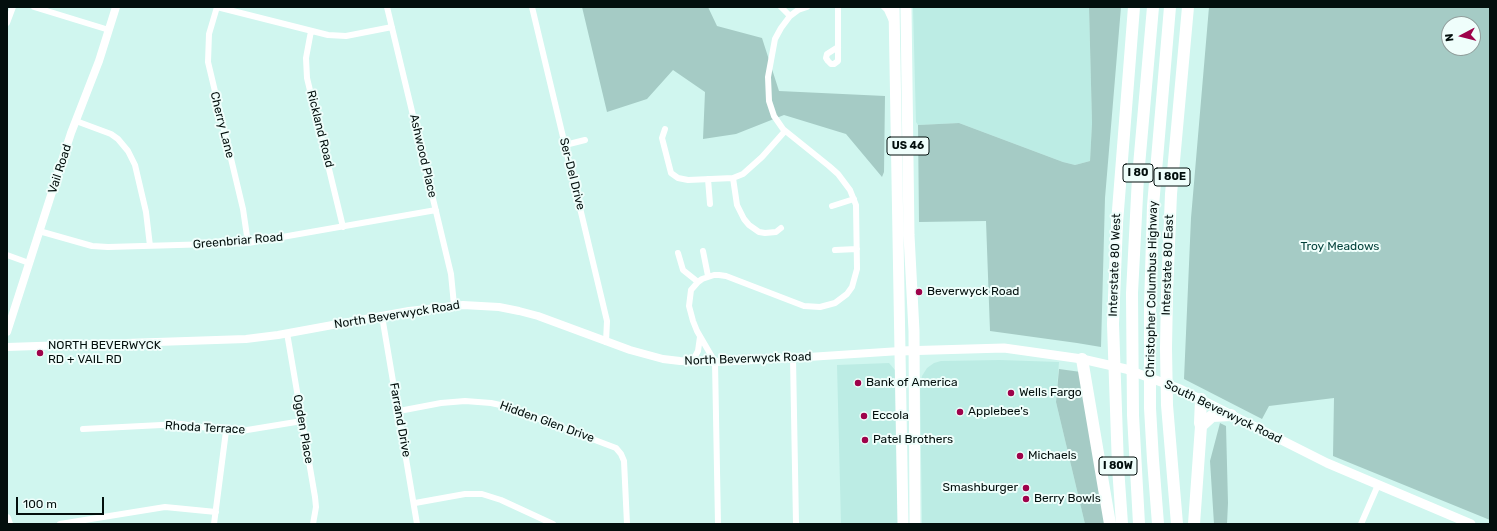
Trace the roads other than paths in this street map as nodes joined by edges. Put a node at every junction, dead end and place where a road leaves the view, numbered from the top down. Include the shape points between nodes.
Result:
1 (13, 7) edge
2 (34, 7) edge
3 (116, 7) edge
4 (217, 7) edge
5 (388, 7) edge
6 (532, 7) edge
7 (781, 7) edge
8 (807, 7) edge
9 (838, 7) edge
10 (884, 7) edge
11 (894, 7) edge
12 (906, 7) edge
13 (1134, 7) edge
14 (1153, 7) edge
15 (1170, 7) edge
16 (1188, 7) edge
17 (790, 16) junction
18 (7, 23) edge
19 (392, 26) junction
20 (895, 28) junction
21 (109, 30) junction
22 (311, 31) junction
23 (838, 47) dead end
24 (76, 121) junction
25 (665, 129) dead end
26 (785, 131) junction
27 (585, 140) dead end
28 (565, 145) junction
29 (733, 178) junction
30 (708, 179) junction
31 (854, 199) junction
32 (710, 204) dead end
33 (832, 206) dead end
34 (436, 210) junction
35 (343, 227) junction
36 (781, 228) dead end
37 (39, 231) junction
38 (248, 242) junction
39 (150, 246) junction
40 (835, 250) dead end
41 (857, 250) junction
42 (703, 251) dead end
43 (678, 253) dead end
44 (7, 255) edge
45 (29, 263) junction
46 (708, 276) junction
47 (698, 282) junction
48 (454, 305) junction
49 (382, 316) junction
50 (7, 332) edge
51 (287, 333) junction
52 (700, 337) junction
53 (606, 342) junction
54 (7, 346) edge
55 (914, 351) junction
56 (900, 352) junction
57 (794, 358) junction
58 (1082, 358) junction
59 (692, 362) junction
60 (715, 362) junction
61 (1200, 399) junction
62 (1115, 407) junction
63 (399, 411) junction
64 (1231, 415) junction
65 (302, 421) junction
66 (1201, 426) junction
67 (83, 429) dead end
68 (226, 431) junction
69 (1378, 485) junction
70 (415, 503) junction
71 (216, 512) junction
72 (7, 518) edge
73 (9, 524) edge
74 (60, 524) edge
75 (214, 524) edge
76 (313, 524) edge
77 (417, 524) edge
78 (553, 524) edge
79 (627, 524) edge
80 (718, 524) edge
81 (796, 524) edge
82 (903, 524) edge
83 (915, 524) edge
84 (1110, 524) edge
85 (1122, 524) edge
86 (1127, 524) edge
87 (1139, 524) edge
88 (1158, 524) edge
89 (1177, 524) edge
90 (1194, 524) edge
91 (1361, 524) edge
92 (1471, 524) edge

1 - 18 street
2 - 21 street
3 - 21 street, Vail Road
4 - 22 street
4 - 38 street, Cherry Lane via 208,38 208,62 243,210
5 - 19 street, Ashwood Place
6 - 28 street, Ser-Del Drive
7 - 17 street
8 - 17 street
9 - 23 street
10 - 20 street
11 - 20 highway, US 46
12 - 55 highway, US 46 via 909,235
13 - 62 highway, Interstate 80 West / I 80W via 1116,223 1113,324
14 - 87 highway, Christopher Columbus Highway / I 80 via 1138,176 1132,285 1132,415
15 - 88 highway, Christopher Columbus Highway / I 80 via 1153,206 1150,307 1150,415
16 - 89 highway, Interstate 80 East / I 80E via 1171,194 1166,301 1167,405
17 - 26 street via 774,39 768,77 771,109
19 - 22 street via 346,36
19 - 34 street, Ashwood Place
20 - 56 highway, US 46
21 - 24 street, Vail Road
22 - 35 street, Rickland Road via 306,58 308,78
24 - 37 street, Vail Road
24 - 39 street via 111,134 124,144 135,165 146,212
25 - 30 street via 662,138 672,173 678,178 688,180
26 - 29 street via 762,157 743,174
26 - 31 street via 838,174
27 - 28 street
28 - 53 street, Ser-Del Drive via 607,321
29 - 30 street
29 - 36 street via 740,212 749,225 765,233 776,232
30 - 32 street
31 - 33 street
31 - 41 street
34 - 35 street, Greenbriar Road
34 - 48 street, Ashwood Place via 451,274
35 - 38 street, Greenbriar Road
37 - 39 street, Greenbriar Road via 92,246
37 - 45 street, Vail Road
38 - 39 street, Greenbriar Road
40 - 41 street
41 - 46 street via 857,269 852,287 842,299 824,306 804,306 726,276
42 - 46 street
43 - 47 street via 683,270
44 - 45 street
45 - 50 street, Vail Road
46 - 47 street
47 - 52 street via 691,290 689,306
48 - 49 street, North Beverwyck Road
48 - 53 street, North Beverwyck Road via 480,305 519,311
49 - 51 street, North Beverwyck Road
49 - 63 street, Farrand Drive
51 - 54 street, North Beverwyck Road via 246,338
51 - 65 street, Ogden Place
52 - 59 street via 698,351
52 - 60 street
53 - 59 street, North Beverwyck Road via 645,355
55 - 56 main road, South Beverwyck Road
55 - 58 main road, South Beverwyck Road via 996,348
55 - 83 highway, US 46
56 - 57 street, North Beverwyck Road
56 - 82 highway, US 46
57 - 60 street, North Beverwyck Road
57 - 81 street
58 - 61 main road, South Beverwyck Road via 1147,376
58 - 84 highway
59 - 60 street, North Beverwyck Road
60 - 80 street
61 - 64 main road, South Beverwyck Road
61 - 66 highway
62 - 85 highway, Interstate 80 West / I 80W
62 - 86 highway
63 - 70 street, Farrand Drive
63 - 79 street, Hidden Glen Drive via 441,403 491,403 512,408 616,448 624,461
64 - 66 highway via 1212,416
64 - 69 main road, South Beverwyck Road via 1320,460
65 - 68 street, Rhoda Terrace via 253,430
65 - 76 street, Ogden Place via 315,497
66 - 90 highway
67 - 68 street, Rhoda Terrace via 181,424
68 - 71 street
69 - 91 street
69 - 92 main road, South Beverwyck Road
70 - 77 street, Farrand Drive
70 - 78 street via 466,494 482,494
71 - 74 street via 165,507
71 - 75 street
72 - 73 street

